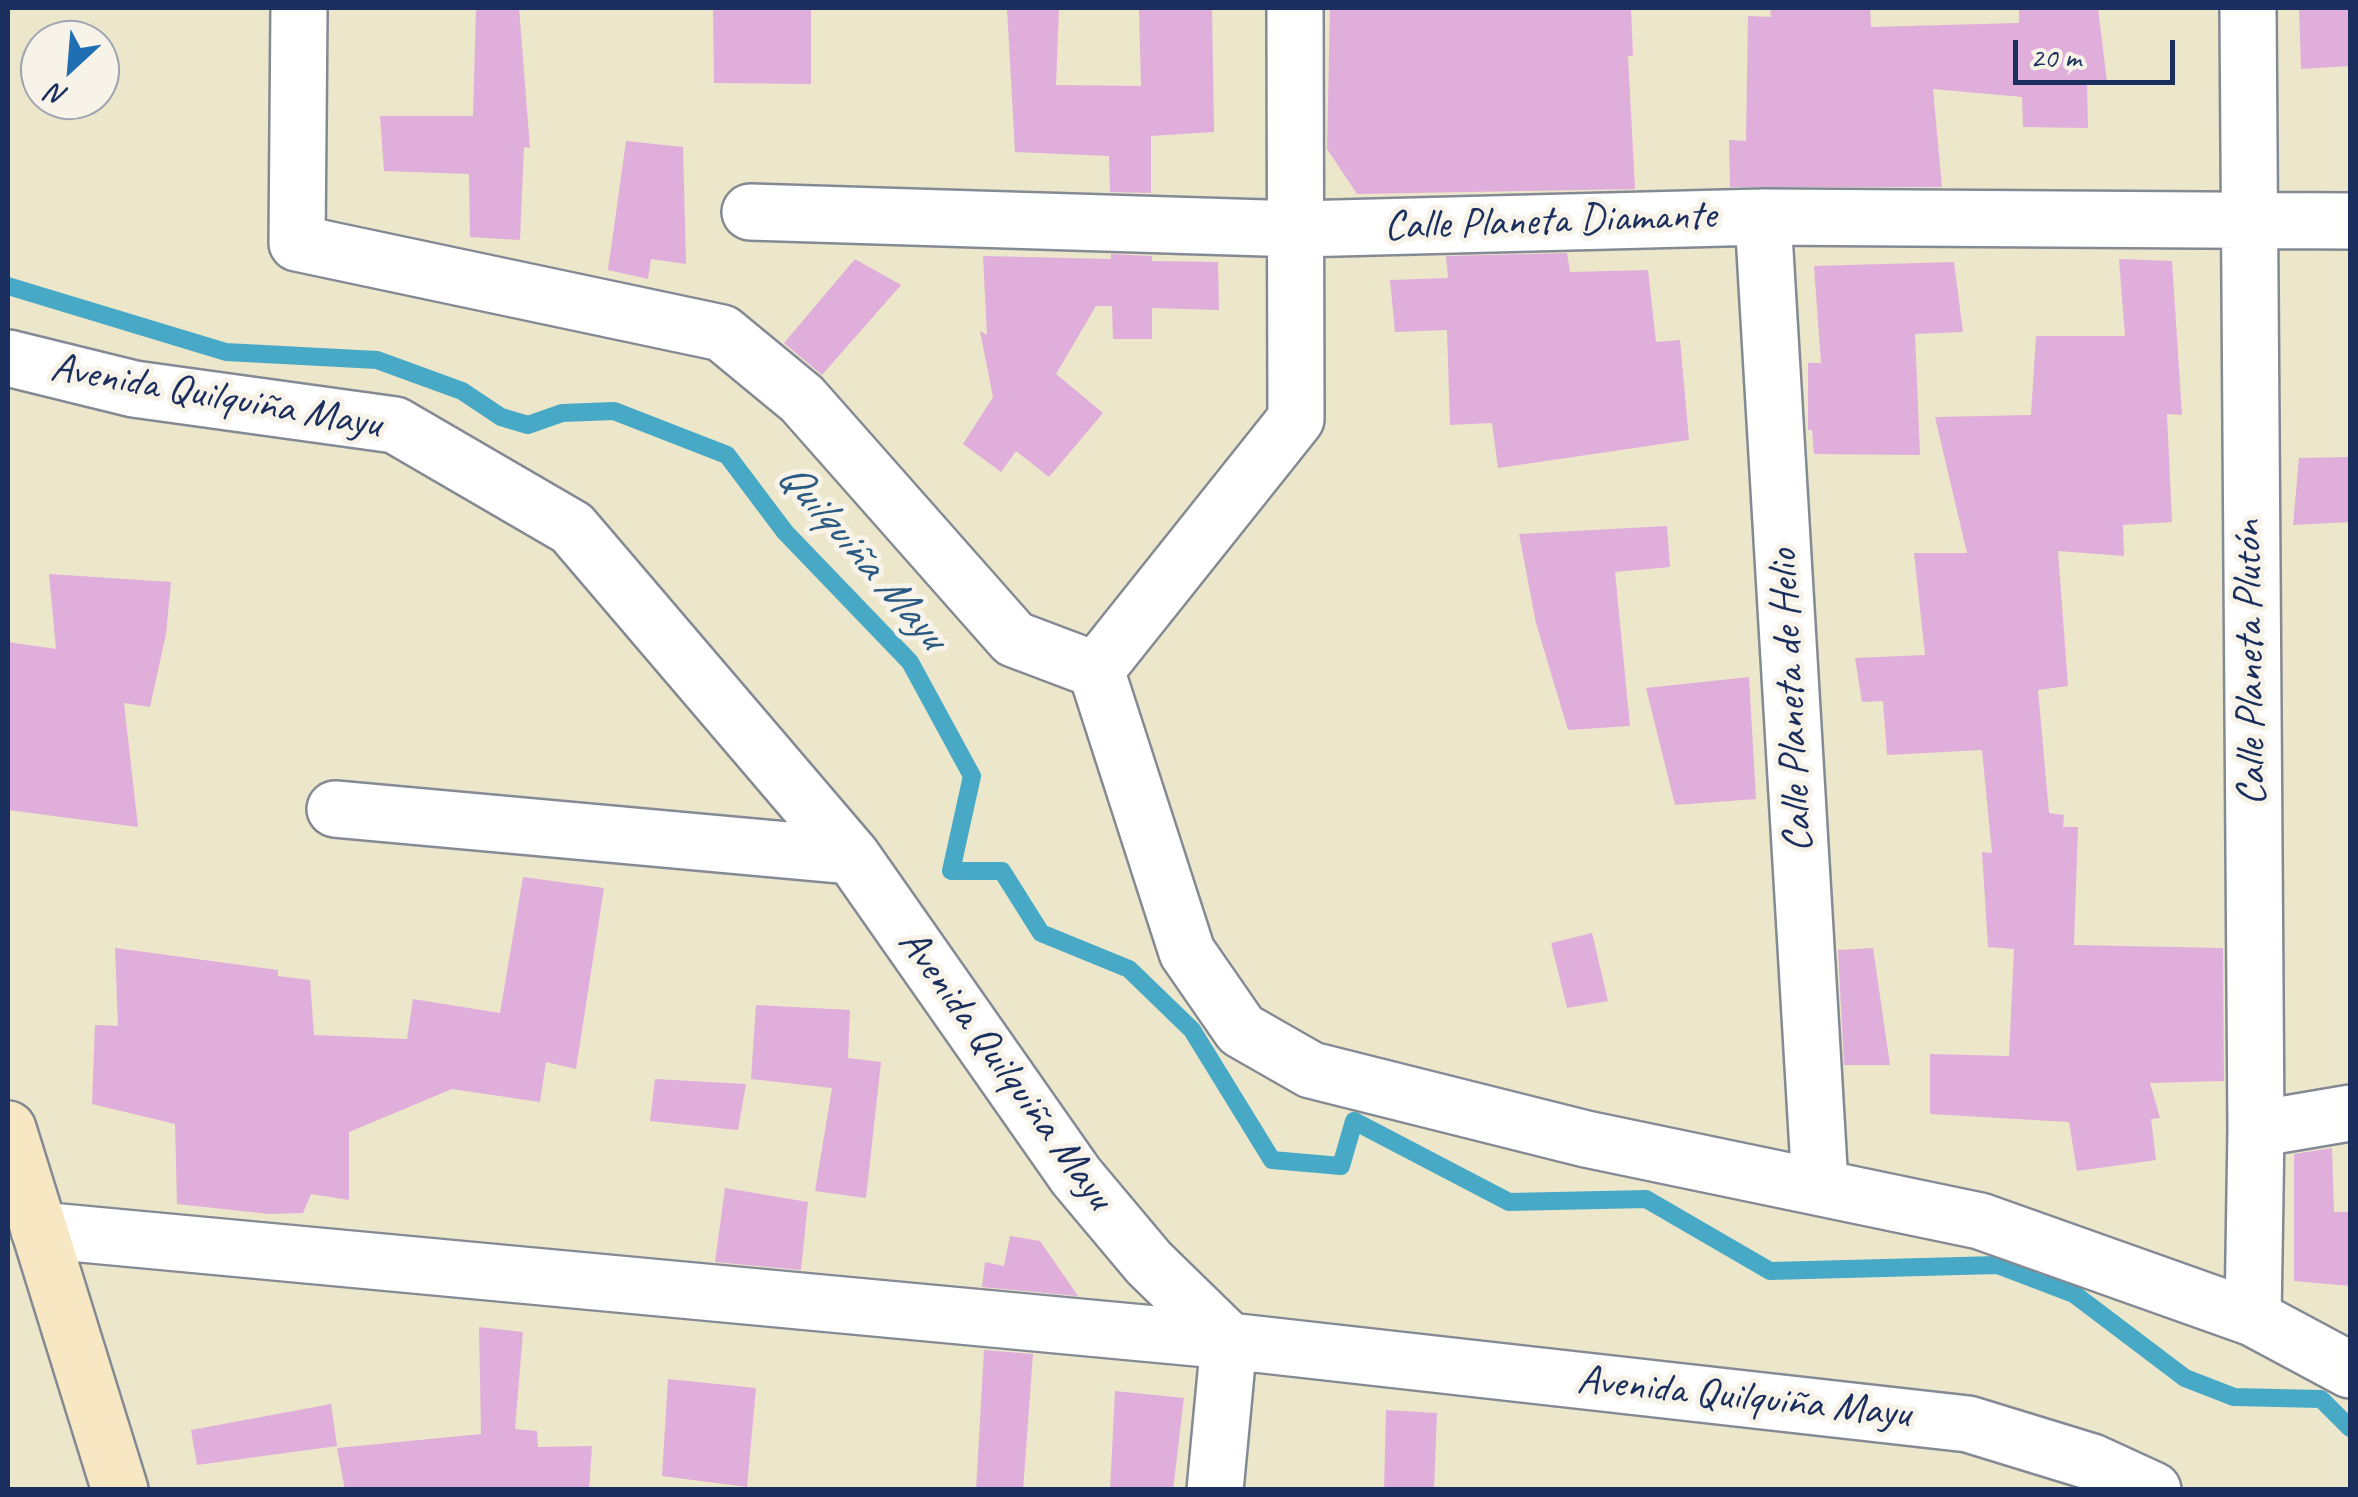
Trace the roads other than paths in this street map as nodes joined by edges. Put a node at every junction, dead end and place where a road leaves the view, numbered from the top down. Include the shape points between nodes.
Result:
1 (298, 8) edge
2 (1296, 8) edge
3 (2248, 8) edge
4 (750, 212) dead end
5 (1763, 217) junction
6 (2246, 220) junction
7 (2350, 221) edge
8 (1298, 229) junction
9 (8, 358) edge
10 (1096, 670) junction
11 (335, 808) dead end
12 (852, 856) junction
13 (2350, 1113) edge
14 (8, 1129) edge
15 (2256, 1129) junction
16 (1820, 1186) junction
17 (25, 1204) edge
18 (2253, 1318) junction
19 (1229, 1341) junction
20 (2350, 1370) edge
21 (2089, 1476) edge
22 (120, 1490) edge
23 (1216, 1490) edge
24 (2153, 1490) edge

1 - 10 street via 297,243 722,333 802,398 1014,639
2 - 8 street
3 - 6 street, Calle Planeta Plutón
4 - 8 street, Calle Planeta Diamante
5 - 6 street, Calle Planeta Diamante
5 - 8 street, Calle Planeta Diamante
5 - 16 street, Calle Planeta de Helio
6 - 7 street, Calle Planeta Diamante
6 - 15 street, Calle Planeta Plutón
8 - 10 street via 1296,420
9 - 12 street, Avenida Quilquiña Mayu via 134,389 395,426 572,528
10 - 16 street via 1188,952 1242,1030 1311,1070 1586,1139
11 - 12 street
12 - 19 street, Avenida Quilquiña Mayu via 1076,1176 1149,1263
13 - 15 street
14 - 17 street
15 - 18 street, Calle Planeta Plutón
16 - 18 street via 1980,1222
17 - 19 street
17 - 22 street
18 - 20 street
19 - 21 street, Avenida Quilquiña Mayu via 1968,1424
19 - 23 street
21 - 24 street, Avenida Quilquiña Mayu

